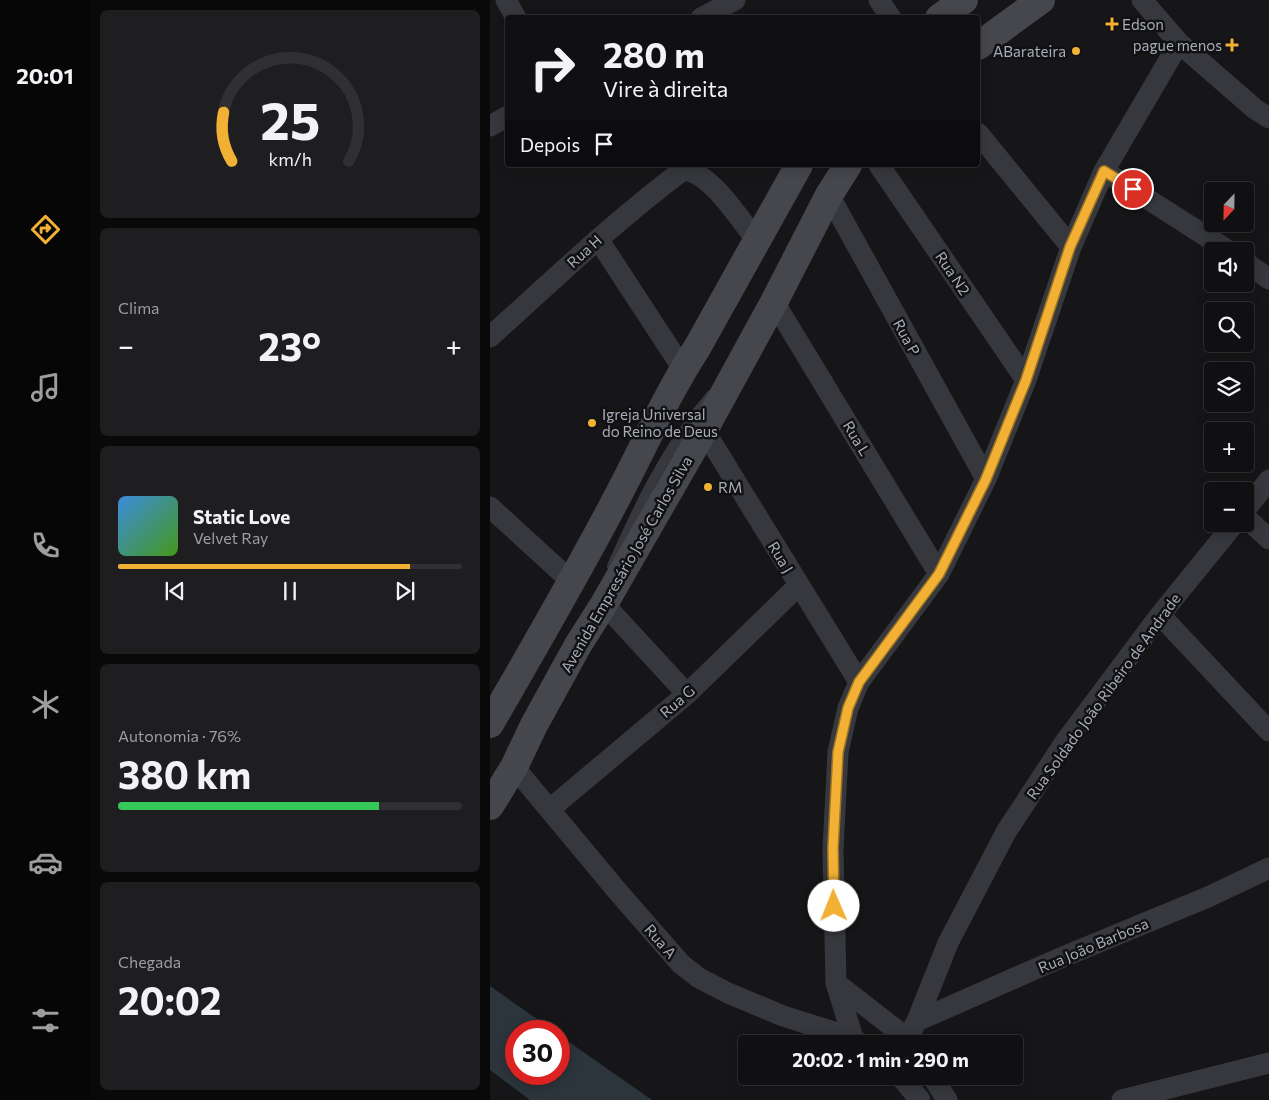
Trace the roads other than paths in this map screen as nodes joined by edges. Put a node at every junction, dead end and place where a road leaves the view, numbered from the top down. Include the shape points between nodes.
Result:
1 (506, 0) edge
2 (879, 0) edge
3 (964, 0) edge
4 (1041, 0) edge
5 (1142, 0) edge
6 (728, 6) edge
7 (514, 15) edge
8 (708, 15) edge
9 (888, 15) edge
10 (943, 15) edge
11 (1179, 43) junction
12 (980, 45) edge
13 (505, 118) edge
14 (1269, 118) edge
15 (490, 126) edge
16 (980, 135) edge
17 (798, 167) edge
18 (847, 167) edge
19 (880, 167) edge
20 (1104, 171) junction
21 (829, 196) junction
22 (598, 239) junction
23 (757, 241) junction
24 (1215, 242) edge
25 (1070, 247) junction
26 (1254, 268) edge
27 (1269, 279) edge
28 (774, 302) junction
29 (490, 337) edge
30 (745, 356) junction
31 (683, 368) junction
32 (1026, 380) junction
33 (704, 430) junction
34 (637, 461) junction
35 (986, 479) junction
36 (1269, 480) edge
37 (1254, 499) edge
38 (624, 506) dead end
39 (490, 507) edge
40 (1254, 525) edge
41 (1227, 532) edge
42 (1269, 539) edge
43 (939, 574) junction
44 (572, 582) junction
45 (606, 586) junction
46 (798, 586) junction
47 (1160, 615) junction
48 (859, 682) junction
49 (687, 694) junction
50 (515, 702) dead end
51 (490, 724) edge
52 (1269, 731) edge
53 (514, 767) junction
54 (490, 806) edge
55 (550, 809) junction
56 (1269, 868) edge
57 (836, 983) junction
58 (839, 1035) edge
59 (855, 1035) edge
60 (907, 1035) edge
61 (911, 1035) edge
62 (914, 1035) edge
63 (1269, 1062) edge
64 (908, 1085) edge
65 (938, 1085) edge
66 (920, 1100) edge
67 (947, 1100) edge
68 (1122, 1100) edge

1 - 7 street
2 - 9 street
3 - 10 main road
4 - 12 main road
5 - 11 street
6 - 8 street
11 - 14 street
11 - 20 street
13 - 15 street
16 - 25 street
17 - 23 main road
18 - 21 main road, Avenida Empresário José Carlos Silva
19 - 32 street, Rua N2
20 - 24 street
20 - 25 street
21 - 28 main road, Avenida Empresário José Carlos Silva
21 - 35 street, Rua P
22 - 23 street, Rua H via 683,170 692,170 711,184
22 - 29 street, Rua H
22 - 31 street
23 - 31 main road
25 - 32 street
26 - 27 street
28 - 30 main road, Avenida Empresário José Carlos Silva
28 - 43 street, Rua L
30 - 33 main road, Avenida Empresário José Carlos Silva
30 - 45 lane via 693,415 665,457 642,500
31 - 34 main road
32 - 35 street
33 - 45 main road, Avenida Empresário José Carlos Silva
33 - 46 street, Rua J
34 - 38 lane
34 - 44 main road
35 - 43 street
36 - 37 street
39 - 44 street
40 - 42 street
41 - 47 street, Rua Soldado João Ribeiro de Andrade
43 - 48 street
44 - 51 main road
45 - 49 street
45 - 53 main road, Avenida Empresário José Carlos Silva
46 - 48 street, Rua J
46 - 49 street, Rua G
47 - 52 street
47 - 61 street, Rua Soldado João Ribeiro de Andrade via 1065,742 1006,832 948,943
48 - 57 street via 848,708 838,752 833,848
49 - 55 street, Rua G
50 - 51 lane
53 - 54 main road, Avenida Empresário José Carlos Silva
53 - 55 street, Rua A
55 - 58 street, Rua A via 681,964 728,993
56 - 62 street, Rua João Barbosa via 1058,959
57 - 59 street
57 - 60 street
63 - 68 street
64 - 66 street
65 - 67 street

